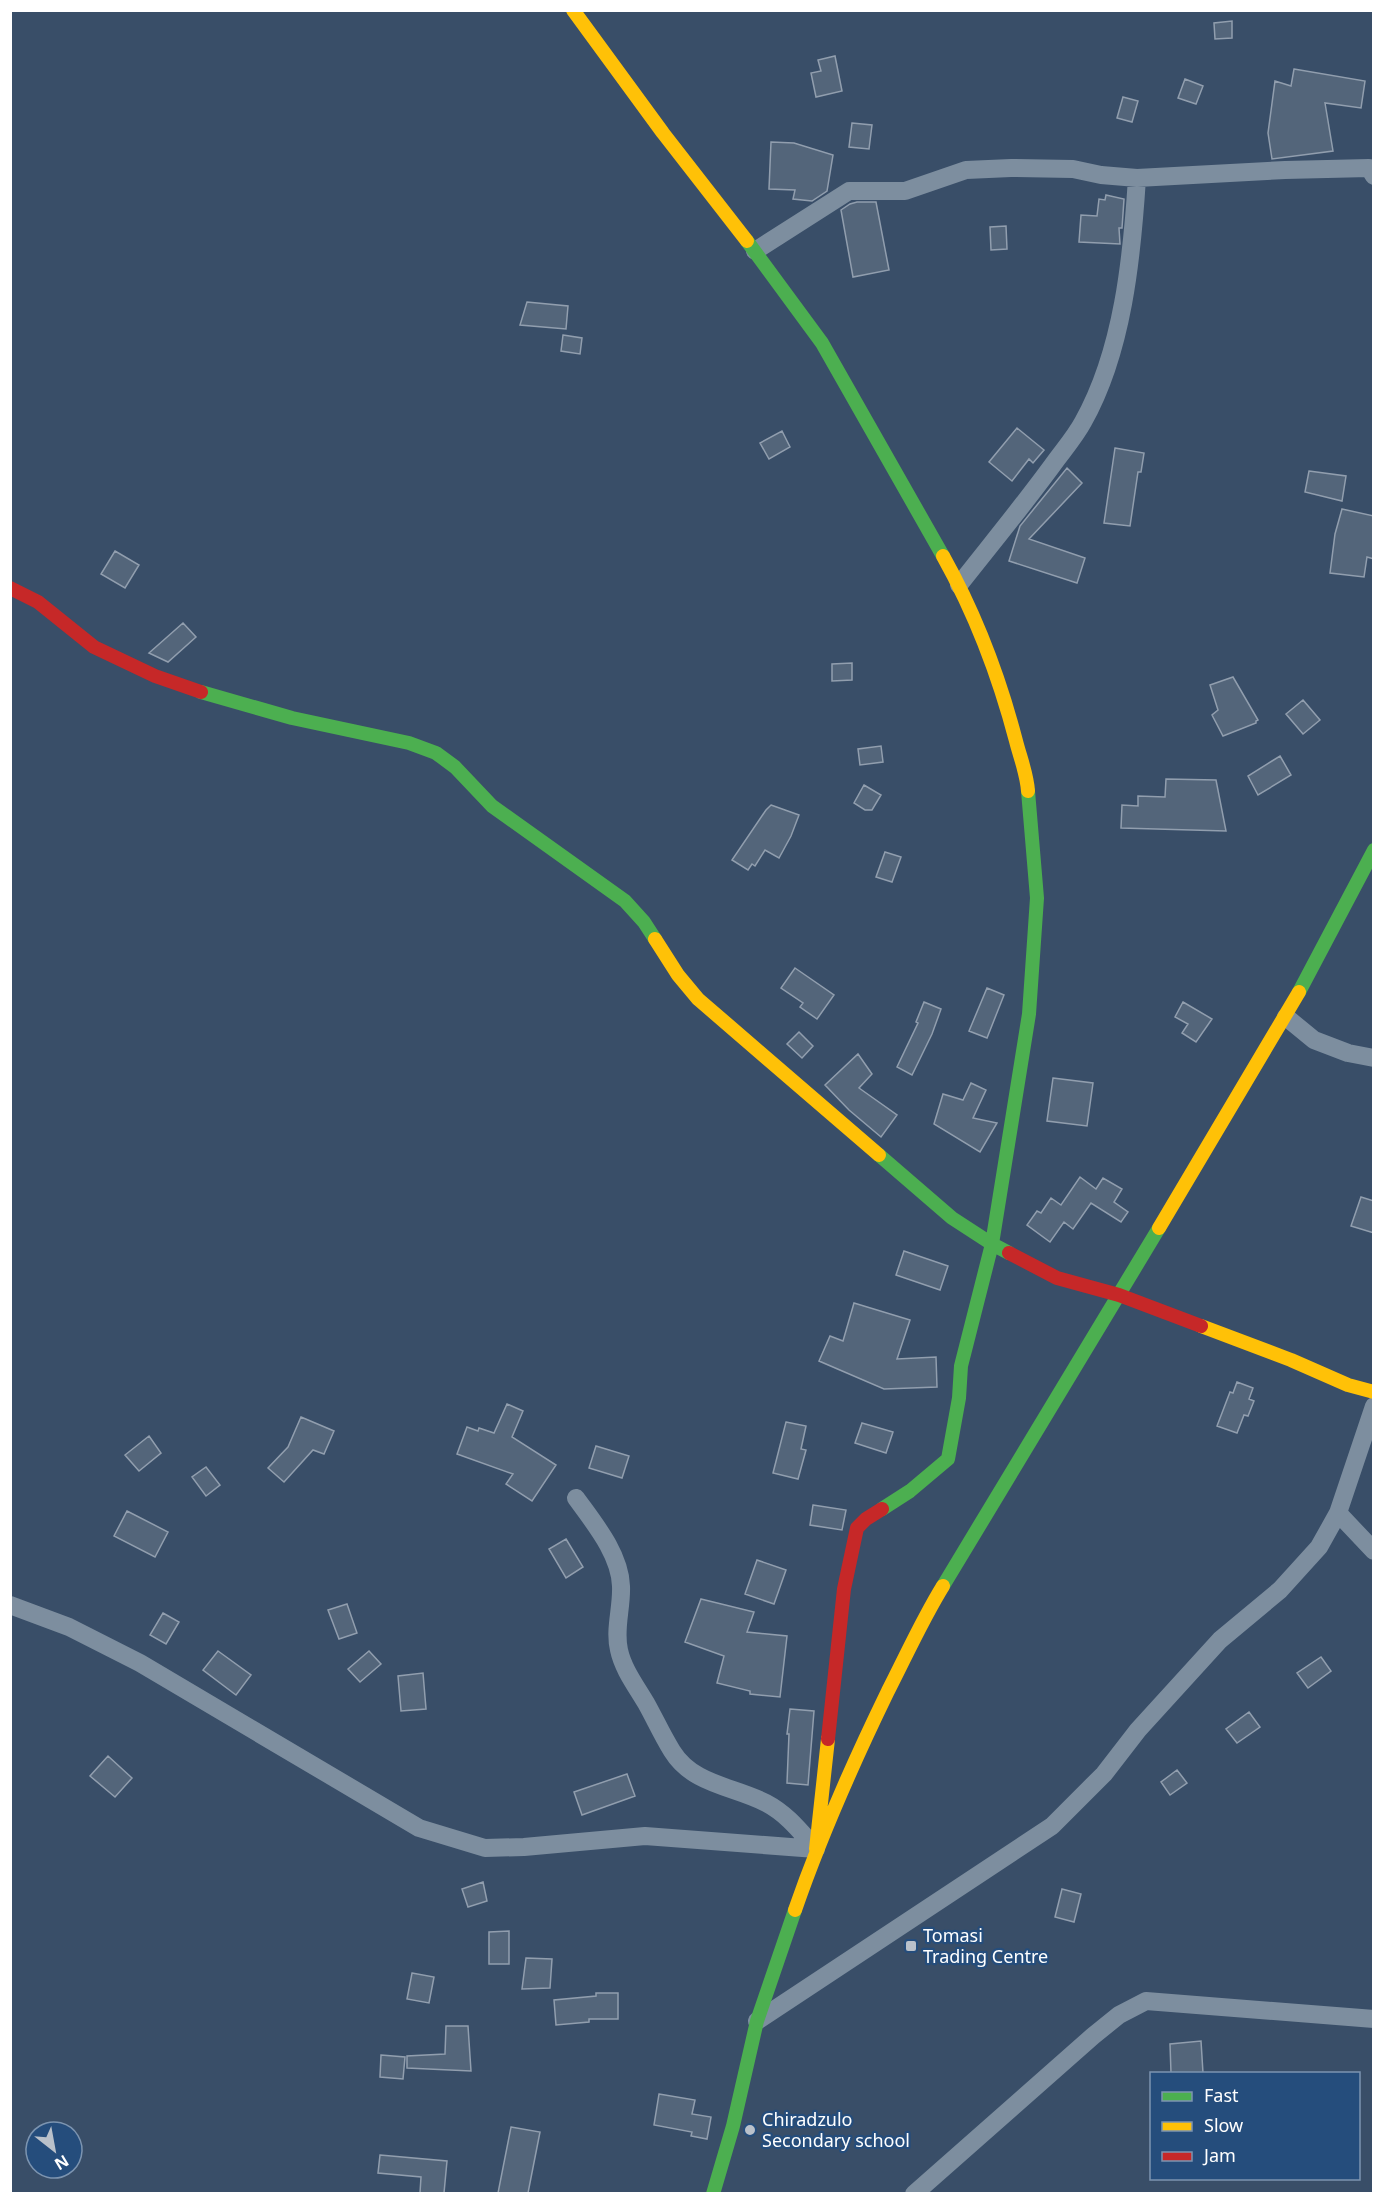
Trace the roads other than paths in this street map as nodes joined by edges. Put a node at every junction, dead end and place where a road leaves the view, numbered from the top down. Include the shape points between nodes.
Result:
1 (573, 10) edge
2 (1374, 176) edge
3 (1137, 178) junction
4 (755, 250) junction
5 (959, 585) junction
6 (10, 588) edge
7 (1374, 850) edge
8 (1286, 1017) junction
9 (1374, 1058) edge
10 (992, 1244) junction
11 (1119, 1295) junction
12 (1374, 1392) edge
13 (1374, 1406) edge
14 (576, 1498) dead end
15 (1338, 1513) junction
16 (1374, 1551) edge
17 (10, 1605) edge
18 (816, 1849) junction
19 (1374, 2019) edge
20 (757, 2021) junction
21 (713, 2193) edge
22 (914, 2193) edge

1 - 4 street
2 - 3 street via 1369,168
3 - 4 street via 1073,169 966,170 905,191 849,191
3 - 5 street via 1134,227 1119,322 1101,383 1077,431 1047,474
4 - 5 street via 822,343
5 - 10 street via 1004,696 1028,786 1037,897 1029,1014
6 - 10 street via 38,603 94,646 155,676 292,718 409,743 436,753 492,806 625,901 698,999 952,1218
7 - 8 street
8 - 9 street via 1314,1040
8 - 11 street
10 - 11 street via 1057,1278
10 - 18 street via 961,1366 948,1459 857,1528 844,1589
11 - 12 street
11 - 18 street via 927,1612
13 - 15 street
14 - 18 street via 612,1553 619,1571 619,1650 673,1752 708,1782 741,1792 786,1814
15 - 16 street
15 - 20 street via 1319,1547 1280,1590 1220,1640 1138,1730 1104,1774 1052,1826
17 - 18 street via 69,1627 140,1663 419,1828 485,1848 645,1836
18 - 20 street
19 - 22 street via 1146,2001 1119,2014 1085,2042
20 - 21 street

